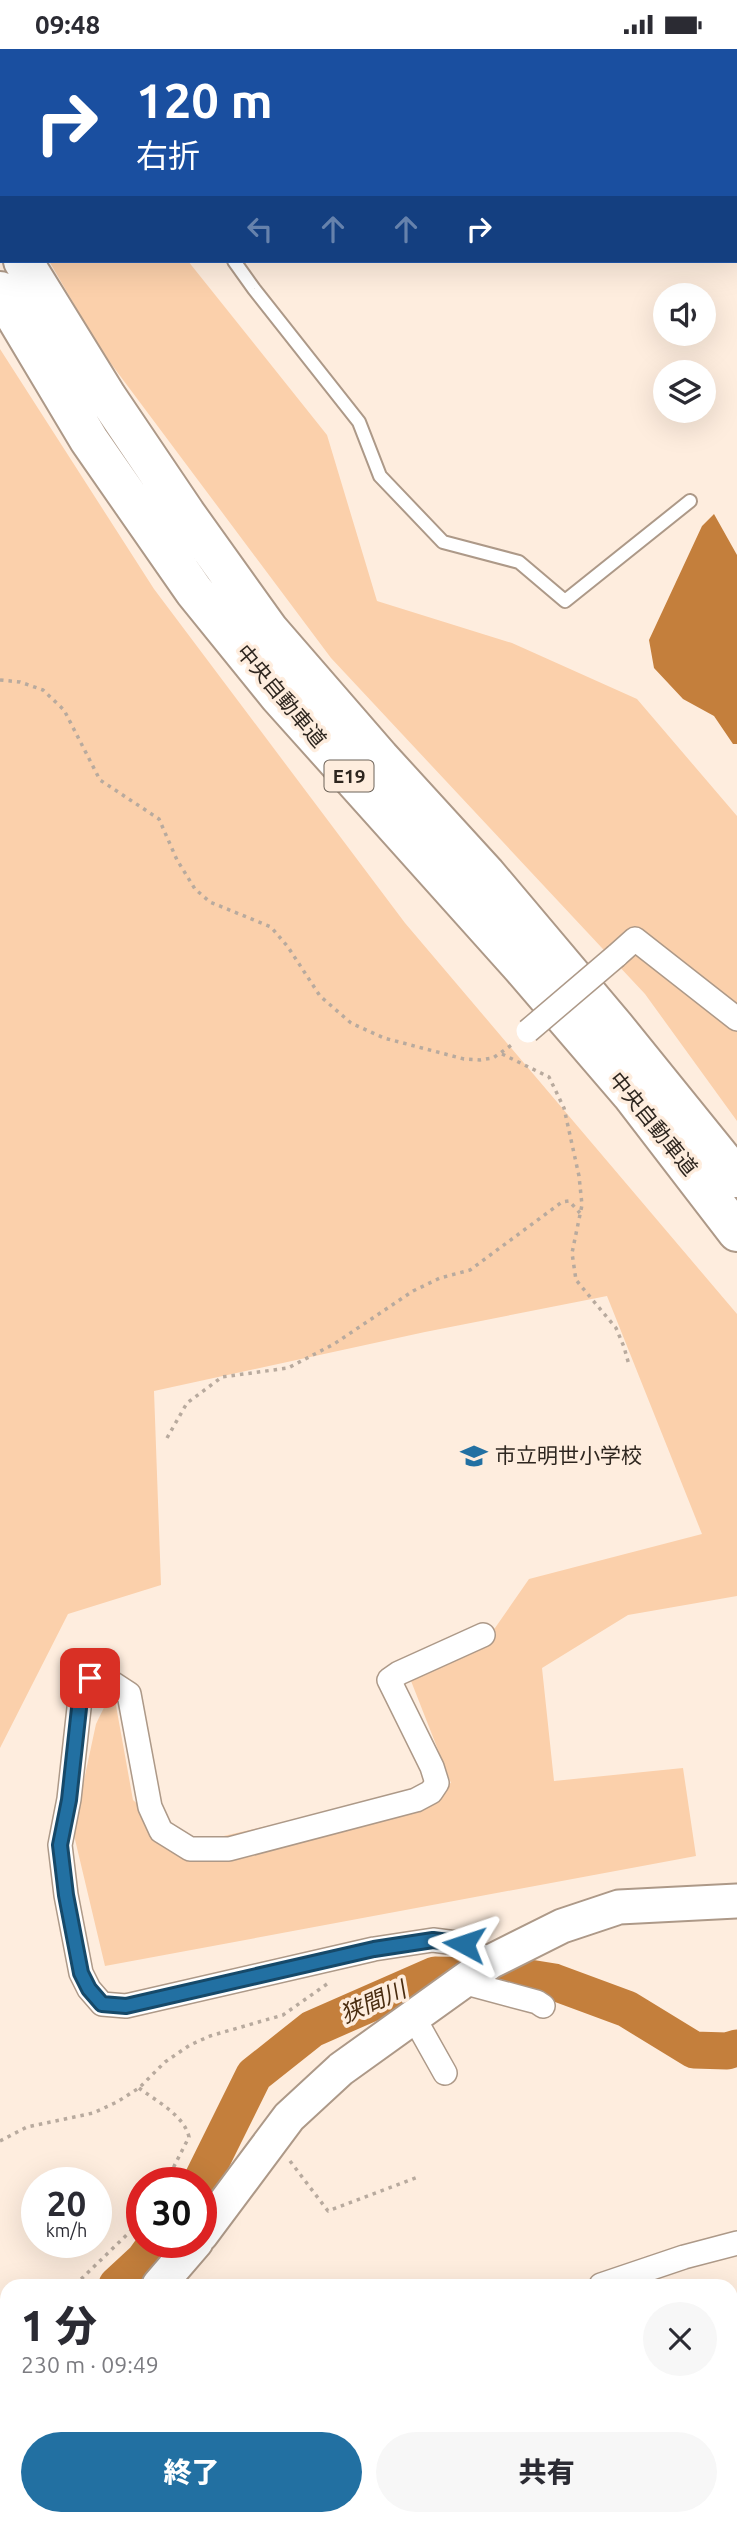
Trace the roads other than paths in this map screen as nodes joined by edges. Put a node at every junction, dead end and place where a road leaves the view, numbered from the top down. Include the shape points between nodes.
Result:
1 (24, 263) edge
2 (235, 263) edge
3 (0, 291) edge
4 (690, 501) dead end
5 (737, 1019) edge
6 (528, 1031) road end
7 (695, 1177) junction
8 (737, 1178) edge
9 (737, 1232) edge
10 (737, 1259) edge
11 (483, 1635) dead end
12 (737, 1901) edge
13 (490, 1962) junction
14 (462, 1982) junction
15 (543, 2005) dead end
16 (419, 2012) junction
17 (445, 2073) dead end
18 (217, 2214) edge
19 (737, 2243) edge
20 (182, 2258) edge
21 (164, 2279) edge
22 (619, 2279) edge

1 - 8 highway, 中央自動車道 / E19 via 186,514 269,630 503,895
2 - 4 lane via 359,422 380,476 443,542 519,562 565,601
3 - 7 highway, 中央自動車道 / E19 via 89,440 194,591 279,696 631,1094
5 - 6 street, bridge via 635,939
7 - 9 highway, 中央自動車道 / E19
7 - 10 highway via 697,1202
11 - 13 street via 389,1680 432,1767 437,1783 431,1792 416,1800 229,1849 190,1849 161,1831 150,1807 129,1694 106,1679 90,1678 81,1690 60,1845 81,1973 102,2004 126,2006 374,1949 433,1940 464,1944
12 - 13 street via 619,1907 562,1926
13 - 14 street
14 - 15 street
14 - 16 street
16 - 17 street
16 - 18 street via 341,2069 289,2117
19 - 22 street
20 - 21 street

